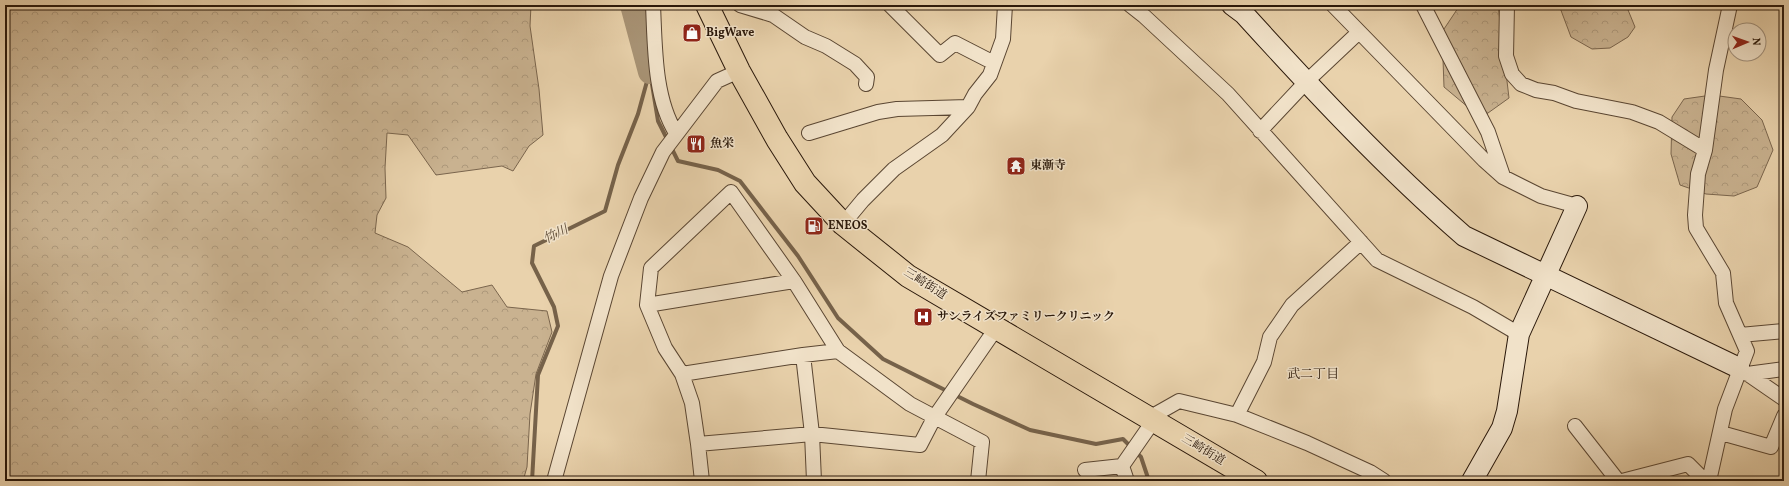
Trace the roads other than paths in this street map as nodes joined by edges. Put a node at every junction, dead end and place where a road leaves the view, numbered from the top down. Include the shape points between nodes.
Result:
1 (654, 5) edge
2 (707, 5) edge
3 (740, 5) edge
4 (1005, 5) edge
5 (1130, 5) edge
6 (1232, 5) edge
7 (1333, 5) edge
8 (1423, 5) edge
9 (1507, 5) edge
10 (1730, 5) edge
11 (897, 7) edge
12 (1359, 32) junction
13 (994, 63) junction
14 (739, 71) junction
15 (1306, 82) junction
16 (866, 84) dead end
17 (968, 107) junction
18 (1260, 131) junction
19 (676, 133) junction
20 (809, 134) dead end
21 (1705, 150) junction
22 (1503, 176) junction
23 (1577, 206) joint
24 (843, 224) junction
25 (1361, 242) junction
26 (1546, 275) junction
27 (794, 281) junction
28 (647, 305) junction
29 (997, 327) junction
30 (1784, 331) edge
31 (1519, 334) junction
32 (1740, 335) junction
33 (838, 351) junction
34 (803, 355) junction
35 (1784, 369) edge
36 (1743, 371) junction
37 (682, 374) junction
38 (1784, 399) edge
39 (1237, 415) junction
40 (1784, 416) edge
41 (934, 418) junction
42 (1152, 419) junction
43 (1575, 426) dead end
44 (1721, 433) junction
45 (812, 434) junction
46 (698, 444) junction
47 (1122, 466) junction
48 (1086, 470) dead end
49 (554, 481) edge
50 (702, 481) edge
51 (814, 481) edge
52 (978, 481) edge
53 (1126, 481) edge
54 (1256, 481) edge
55 (1384, 481) edge
56 (1472, 481) edge
57 (1618, 481) edge
58 (1622, 481) edge
59 (1705, 481) edge
60 (1709, 481) edge

1 - 19 street via 658,78 669,121
2 - 14 main road, 三崎街道
3 - 16 street via 773,15 805,37 826,46 855,64 867,77
4 - 13 street via 1003,39
5 - 18 street via 1228,94
6 - 15 street via 1244,14
7 - 12 street
8 - 22 street via 1488,132
9 - 21 street via 1506,56 1512,74 1521,84 1536,90 1632,112 1659,122
10 - 21 street via 1716,70
11 - 13 street via 940,55 955,43
12 - 15 street
12 - 22 street via 1484,160
13 - 17 street via 990,75
14 - 19 street via 716,81
14 - 24 main road, 三崎街道 via 805,183
15 - 18 street
15 - 26 street via 1427,203 1464,236
17 - 20 street via 878,112
17 - 24 street via 942,135 894,169
18 - 25 street
19 - 49 street via 663,152 641,198 611,276
21 - 32 street via 1698,174 1696,228 1723,272 1726,303
22 - 23 street via 1541,196
23 - 26 street
24 - 29 main road, 三崎街道 via 908,276
25 - 31 street via 1377,260
25 - 39 street via 1292,305 1270,337 1264,362
26 - 31 street
26 - 36 street
27 - 28 street
27 - 28 street via 731,192 651,268
27 - 33 street
28 - 37 street via 665,348
29 - 41 street
29 - 42 main road, 三崎街道
30 - 32 street
31 - 56 street via 1502,428
32 - 36 street via 1747,351
33 - 34 street
33 - 41 street via 910,404
34 - 37 street
34 - 45 street
35 - 36 street
36 - 38 street
36 - 44 street via 1725,409
37 - 46 street via 692,403
39 - 42 street via 1179,402
39 - 55 street via 1314,446
40 - 44 street via 1771,447
41 - 45 street via 920,445
41 - 52 street via 982,442
42 - 47 street
42 - 54 main road, 三崎街道
43 - 57 street
44 - 60 street
45 - 46 street
45 - 51 street
46 - 50 street
47 - 48 street
47 - 53 street
58 - 59 street via 1688,464

